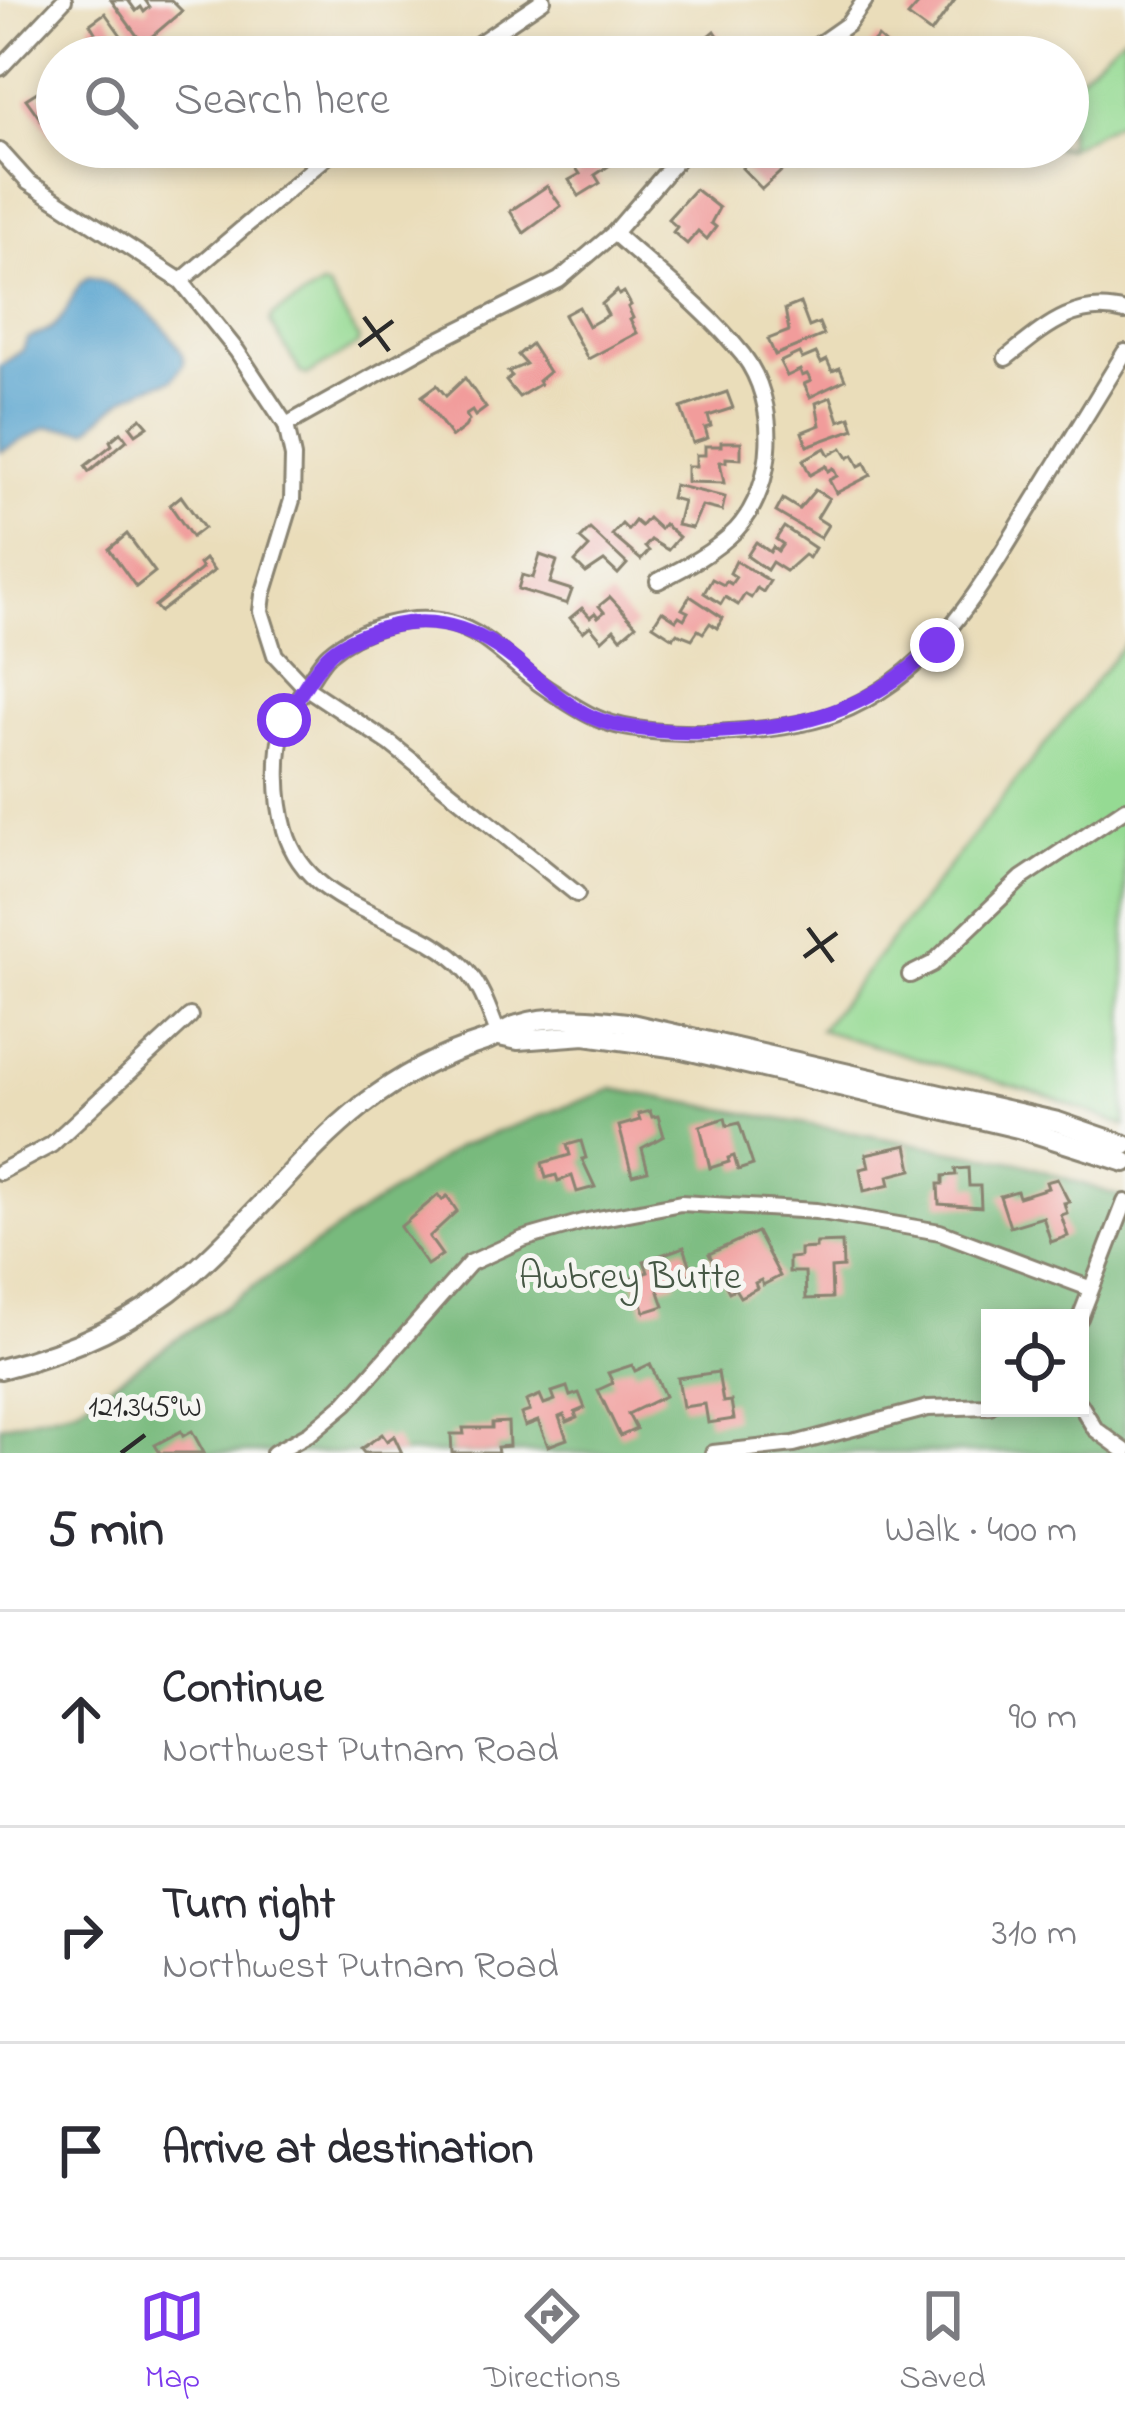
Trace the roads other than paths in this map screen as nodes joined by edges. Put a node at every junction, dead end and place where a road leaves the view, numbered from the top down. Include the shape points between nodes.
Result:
1 (64, 0) edge
2 (543, 0) edge
3 (865, 0) edge
4 (490, 36) edge
5 (831, 36) edge
6 (0, 68) edge
7 (0, 151) edge
8 (313, 168) edge
9 (670, 168) edge
10 (614, 233) junction
11 (181, 281) junction
12 (1125, 312) edge
13 (1125, 352) edge
14 (1006, 358) dead end
15 (286, 425) junction
16 (658, 580) dead end
17 (305, 687) junction
18 (1125, 809) edge
19 (577, 894) dead end
20 (910, 975) dead end
21 (190, 1016) dead end
22 (499, 1036) junction
23 (1125, 1145) edge
24 (1125, 1162) edge
25 (0, 1172) edge
26 (1125, 1202) edge
27 (1089, 1288) junction
28 (1083, 1309) edge
29 (0, 1369) edge
30 (981, 1406) edge
31 (1088, 1417) edge
32 (1125, 1451) edge
33 (274, 1453) edge
34 (713, 1453) edge

1 - 6 street
2 - 4 street
3 - 5 street
7 - 11 street via 28,182
8 - 11 street
9 - 10 street
10 - 15 street via 560,280
10 - 16 street via 742,355 764,397 769,430 764,474 746,517 703,556
11 - 15 street
12 - 14 street via 1060,316
13 - 17 street via 958,622 912,668 835,714 747,730 671,732 603,722 478,635 413,620 352,639
15 - 17 street via 292,500 261,611 275,655
17 - 19 street via 391,744
17 - 22 street via 284,720 278,790 286,835 333,894 457,961
18 - 20 street via 1022,878 932,964
21 - 25 street via 52,1145
22 - 23 main road via 557,1020 627,1023 1058,1122
22 - 24 main road via 585,1035 678,1048 1050,1136
22 - 29 main road via 416,1067 368,1098 149,1305 78,1344
26 - 27 street
27 - 28 street
27 - 33 street via 940,1232 816,1211 681,1203 582,1222 470,1263 346,1403
30 - 34 street via 928,1408 794,1444
31 - 32 street

